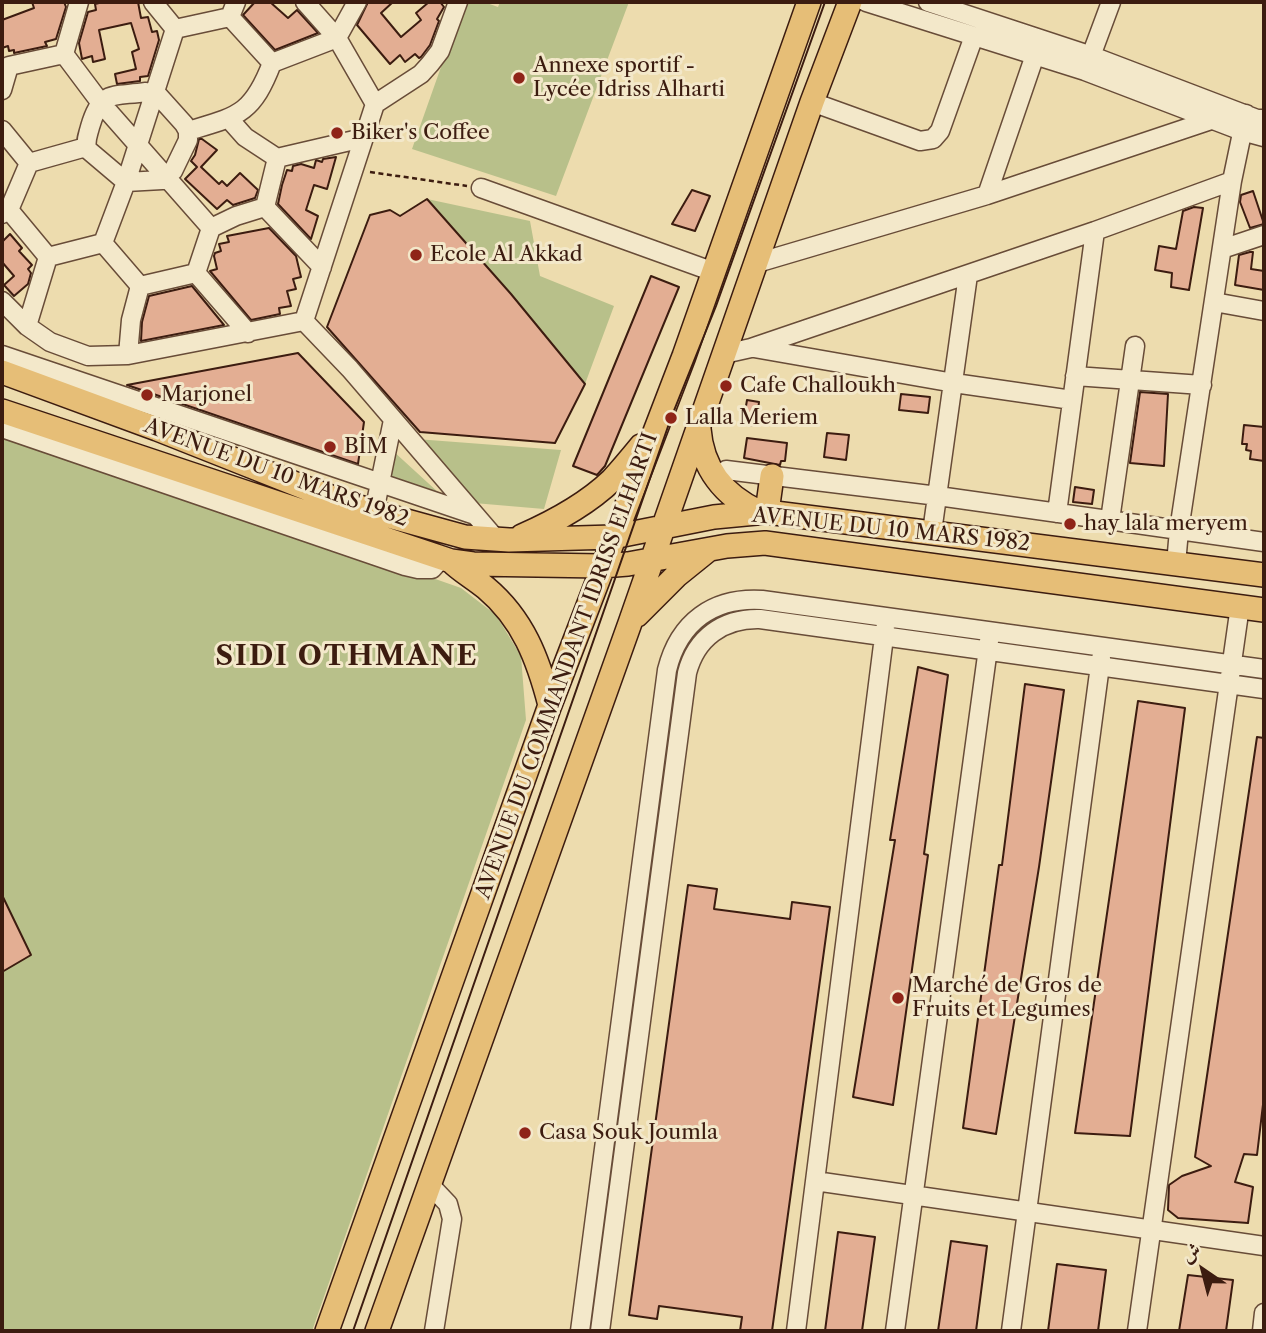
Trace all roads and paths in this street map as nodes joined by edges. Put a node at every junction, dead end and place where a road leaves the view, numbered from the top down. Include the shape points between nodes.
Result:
1 (79, 2) edge
2 (153, 2) edge
3 (304, 2) edge
4 (357, 2) edge
5 (458, 2) edge
6 (809, 2) edge
7 (850, 2) edge
8 (866, 2) edge
9 (928, 2) edge
10 (1111, 2) edge
11 (233, 9) edge
12 (977, 9) edge
13 (175, 29) junction
14 (974, 36) junction
15 (337, 38) junction
16 (64, 54) junction
17 (1035, 55) junction
18 (5, 62) edge
19 (1089, 63) junction
20 (272, 64) junction
21 (2, 90) edge
22 (153, 93) junction
23 (100, 102) junction
24 (812, 102) junction
25 (375, 104) junction
26 (229, 119) junction
27 (1264, 119) edge
28 (1214, 120) junction
29 (1244, 122) junction
30 (2, 130) edge
31 (188, 131) junction
32 (1264, 137) edge
33 (363, 138) junction
34 (137, 145) junction
35 (86, 147) junction
36 (277, 158) junction
37 (29, 163) junction
38 (353, 169) junction
39 (167, 177) junction
40 (1232, 181) junction
41 (126, 182) junction
42 (481, 188) joint
43 (986, 195) junction
44 (265, 207) junction
45 (5, 212) edge
46 (211, 228) junction
47 (1095, 232) junction
48 (1264, 235) edge
49 (103, 243) junction
50 (1222, 249) junction
51 (48, 257) junction
52 (757, 263) junction
53 (322, 267) junction
54 (714, 272) junction
55 (196, 273) junction
56 (968, 275) junction
57 (140, 286) junction
58 (2, 301) edge
59 (1214, 302) junction
60 (1264, 311) edge
61 (304, 321) junction
62 (27, 326) junction
63 (248, 332) junction
64 (1135, 346) dead end
65 (751, 348) junction
66 (724, 354) junction
67 (2, 355) edge
68 (128, 355) junction
69 (2, 372) edge
70 (1075, 376) junction
71 (1130, 379) junction
72 (954, 383) junction
73 (1202, 385) junction
74 (1072, 400) junction
75 (2, 411) edge
76 (393, 419) junction
77 (699, 426) junction
78 (2, 428) edge
79 (653, 432) junction
80 (726, 470) dead end
81 (772, 476) junction
82 (380, 483) junction
83 (938, 496) junction
84 (374, 512) junction
85 (763, 512) junction
86 (1057, 513) junction
87 (475, 515) junction
88 (1110, 520) junction
89 (661, 528) junction
90 (1178, 530) junction
91 (932, 532) junction
92 (613, 537) junction
93 (506, 539) junction
94 (1264, 542) edge
95 (710, 549) junction
96 (446, 560) junction
97 (651, 560) junction
98 (1176, 564) junction
99 (602, 566) junction
100 (1264, 575) edge
101 (1240, 606) junction
102 (1264, 610) edge
103 (886, 618) junction
104 (630, 623) junction
105 (991, 632) junction
106 (883, 638) junction
107 (1102, 647) junction
108 (988, 652) junction
109 (1232, 664) junction
110 (1100, 667) junction
111 (1264, 669) edge
112 (1229, 684) junction
113 (1264, 689) edge
114 (550, 705) junction
115 (815, 1181) junction
116 (430, 1185) junction
117 (914, 1195) junction
118 (1027, 1212) junction
119 (1152, 1230) junction
120 (1264, 1246) edge
121 (1264, 1313) edge
122 (327, 1331) edge
123 (377, 1331) edge
124 (434, 1331) edge
125 (580, 1331) edge
126 (600, 1331) edge
127 (796, 1331) edge
128 (895, 1331) edge
129 (1011, 1331) edge
130 (1138, 1331) edge
131 (1262, 1331) edge

1 - 16 street
2 - 13 street
3 - 15 street
4 - 15 street
5 - 25 street via 440,51 430,64
6 - 54 main road, AVENUE DU COMMANDANT IDRISS ELHARTI
7 - 24 main road, AVENUE DU COMMANDANT IDRISS ELHARTI
8 - 14 street
9 - 12 street
10 - 19 street
11 - 13 street
11 - 20 street
12 - 19 street
13 - 22 street
14 - 17 street
14 - 24 street via 940,131 933,139 920,141
15 - 20 street
15 - 25 street
16 - 18 street
16 - 23 street
17 - 19 street
17 - 43 street
18 - 21 street
19 - 28 street
19 - 29 street
20 - 26 street via 258,96
22 - 23 street
22 - 31 street
22 - 34 street
23 - 34 street
23 - 35 street
24 - 52 main road, AVENUE DU COMMANDANT IDRISS ELHARTI
25 - 33 street
26 - 31 street
26 - 36 street via 245,137
27 - 29 street
28 - 29 street
28 - 43 street
29 - 32 street
29 - 40 street
30 - 37 street
31 - 39 street via 188,140
33 - 36 street
33 - 38 street
34 - 39 street
34 - 41 street
35 - 37 street
35 - 41 street
36 - 44 street
37 - 45 street
38 - 42 path
38 - 53 street
39 - 41 street
39 - 46 street
40 - 47 street
40 - 50 street
41 - 49 street
42 - 54 street
43 - 52 street
44 - 46 street
44 - 53 street
45 - 51 street
46 - 55 street
47 - 56 street
47 - 70 street
48 - 50 street
49 - 51 street
49 - 57 street
50 - 59 street
51 - 62 street
52 - 66 main road, AVENUE DU COMMANDANT IDRISS ELHARTI
53 - 61 street
54 - 79 main road, AVENUE DU COMMANDANT IDRISS ELHARTI
55 - 57 street
55 - 63 street
56 - 65 street
56 - 72 street
57 - 68 street
58 - 62 street
59 - 60 street
59 - 73 street
61 - 63 street
61 - 76 street
62 - 68 street via 79,355
63 - 68 street
64 - 71 street
65 - 66 street
65 - 72 street
66 - 77 main road, AVENUE DU COMMANDANT IDRISS ELHARTI
67 - 82 street
69 - 84 main road, AVENUE DU 10 MARS 1982
70 - 71 street
70 - 74 street
71 - 73 street
71 - 88 street
72 - 74 street
72 - 83 street
73 - 90 street
74 - 86 street
75 - 96 main road, AVENUE DU 10 MARS 1982
76 - 82 street
76 - 87 street
77 - 85 main road via 703,453 715,478 735,498
77 - 89 main road, AVENUE DU COMMANDANT IDRISS ELHARTI
78 - 96 street via 405,566 432,569
79 - 92 main road, AVENUE DU COMMANDANT IDRISS ELHARTI
79 - 93 main road via 596,493 559,518
80 - 81 street
81 - 83 street
81 - 85 main road
82 - 84 street
82 - 87 street
83 - 86 street
83 - 91 street
84 - 93 main road, AVENUE DU 10 MARS 1982 via 453,534
85 - 89 main road, AVENUE DU 10 MARS 1982
85 - 91 main road, AVENUE DU 10 MARS 1982
86 - 88 street
87 - 93 street
88 - 90 street
89 - 92 main road, AVENUE DU 10 MARS 1982
89 - 97 main road, AVENUE DU COMMANDANT IDRISS ELHARTI
90 - 94 street
90 - 98 street
91 - 98 main road, AVENUE DU 10 MARS 1982
92 - 93 main road, AVENUE DU 10 MARS 1982
92 - 99 main road, AVENUE DU COMMANDANT IDRISS ELHARTI
95 - 97 main road, AVENUE DU 10 MARS 1982
95 - 101 main road, AVENUE DU 10 MARS 1982 via 765,543
95 - 104 main road via 668,583
96 - 99 main road, AVENUE DU 10 MARS 1982
96 - 114 main road via 498,598 518,622 536,657
97 - 99 main road, AVENUE DU 10 MARS 1982
97 - 104 main road, AVENUE DU COMMANDANT IDRISS ELHARTI
98 - 100 main road, AVENUE DU 10 MARS 1982
99 - 114 main road, AVENUE DU COMMANDANT IDRISS ELHARTI
101 - 102 main road, AVENUE DU 10 MARS 1982
101 - 109 street
103 - 105 street
103 - 106 street
103 - 125 street via 735,600 698,618 675,647 667,670
104 - 116 main road, AVENUE DU COMMANDANT IDRISS ELHARTI
105 - 107 street
105 - 108 street
106 - 108 street
106 - 115 street
106 - 126 street via 739,620 710,633 689,664
107 - 109 street
107 - 110 street
108 - 110 street
108 - 117 street
109 - 111 street
109 - 112 street
110 - 112 street
110 - 118 street
112 - 113 street
112 - 119 street
114 - 122 main road, AVENUE DU COMMANDANT IDRISS ELHARTI
115 - 117 street
115 - 127 street
116 - 123 main road, AVENUE DU COMMANDANT IDRISS ELHARTI
116 - 124 street via 448,1204 452,1219
117 - 118 street
117 - 128 street
118 - 119 street
118 - 129 street
119 - 120 street
119 - 130 street
121 - 131 street

